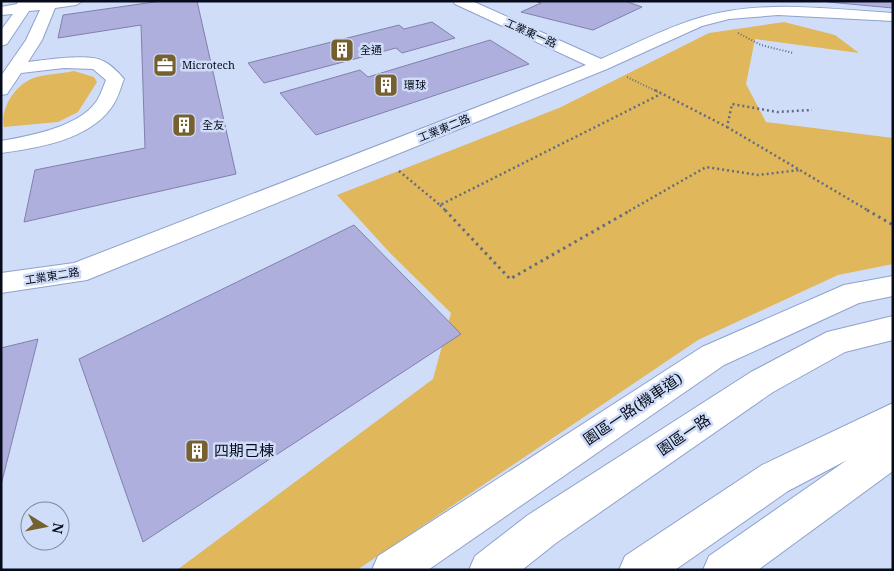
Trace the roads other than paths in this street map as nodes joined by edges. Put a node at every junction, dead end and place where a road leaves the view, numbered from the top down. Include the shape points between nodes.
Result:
1 (76, 1) edge
2 (460, 1) edge
3 (50, 3) edge
4 (24, 5) edge
5 (1, 12) edge
6 (893, 17) edge
7 (1, 41) edge
8 (601, 66) junction
9 (16, 68) junction
10 (1, 90) edge
11 (1, 147) edge
12 (1, 283) edge
13 (893, 286) edge
14 (893, 328) edge
15 (893, 419) edge
16 (893, 452) edge
17 (392, 570) edge
18 (489, 570) edge
19 (639, 570) edge
20 (723, 570) edge

1 - 3 street
2 - 8 street, 工業東一路
3 - 4 street
3 - 9 street via 34,40
4 - 5 street
4 - 7 street
6 - 8 street, 工業東二路 via 790,10 729,15 697,23
8 - 12 street, 工業東二路 via 77,274
9 - 10 street
9 - 11 street via 64,63 97,64 115,79 103,107 78,126 25,144
13 - 17 street, 園區一路(機車道) via 854,293 713,356
14 - 18 street, 園區一路 via 838,342 762,382 542,529
15 - 19 street via 775,478
16 - 20 street

